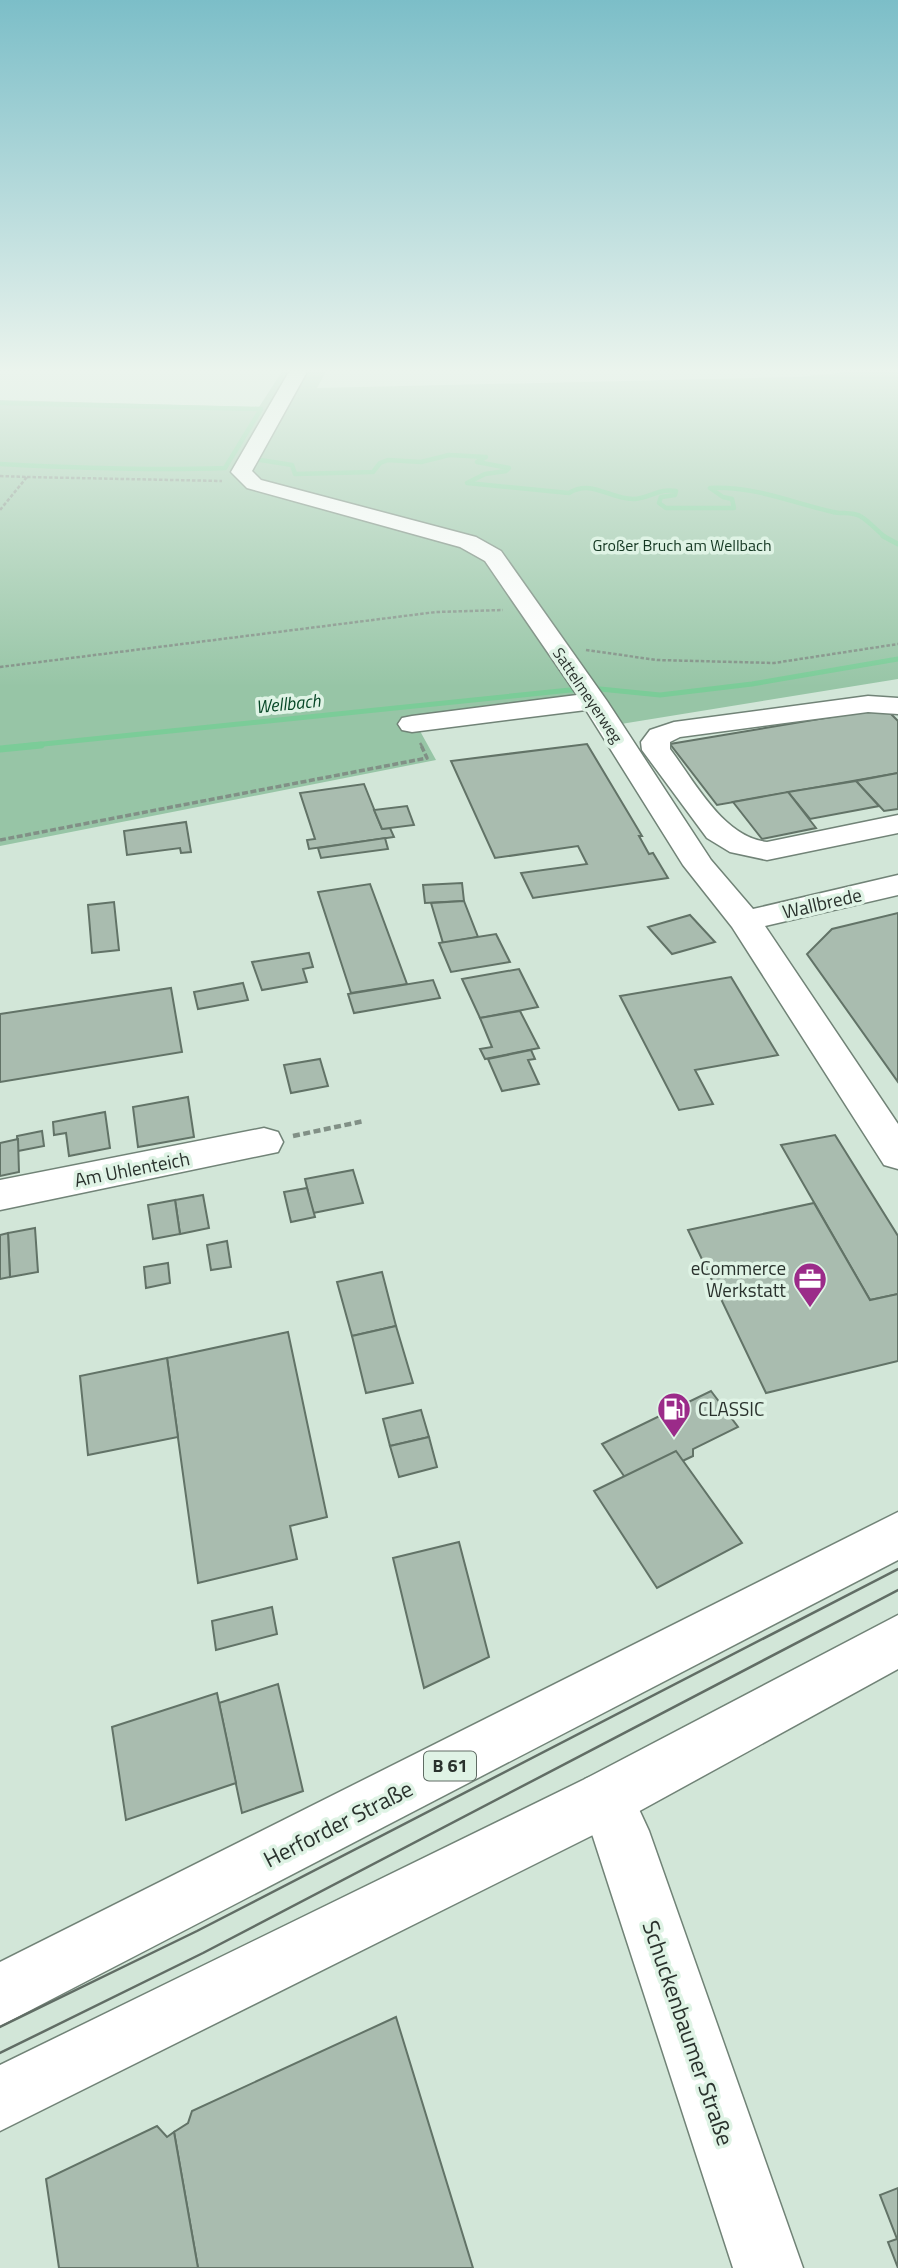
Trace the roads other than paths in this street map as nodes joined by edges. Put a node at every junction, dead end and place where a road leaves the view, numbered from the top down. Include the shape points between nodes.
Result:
1 (244, 476) edge
2 (594, 701) junction
3 (898, 706) edge
4 (412, 724) road end
5 (898, 824) edge
6 (898, 885) edge
7 (746, 921) junction
8 (264, 1142) road end
9 (898, 1155) edge
10 (0, 1195) edge
11 (898, 1535) edge
12 (898, 1641) edge
13 (605, 1799) junction
14 (0, 1995) edge
15 (0, 2099) edge
16 (768, 2268) edge

1 - 2 street, Sattelmeyerweg via 250,482 468,542 493,556
2 - 4 street
2 - 7 street, Sattelmeyerweg via 699,865
3 - 5 street via 868,704 674,730 655,742 656,750 718,832 746,849 767,851
6 - 7 street, Wallbrede
7 - 9 street, Sattelmeyerweg
8 - 10 street, Am Uhlenteich
11 - 14 street, Herforder Straße / B 61
12 - 13 street
13 - 15 street
13 - 16 street, Schuckenbaumer Straße via 620,1831

